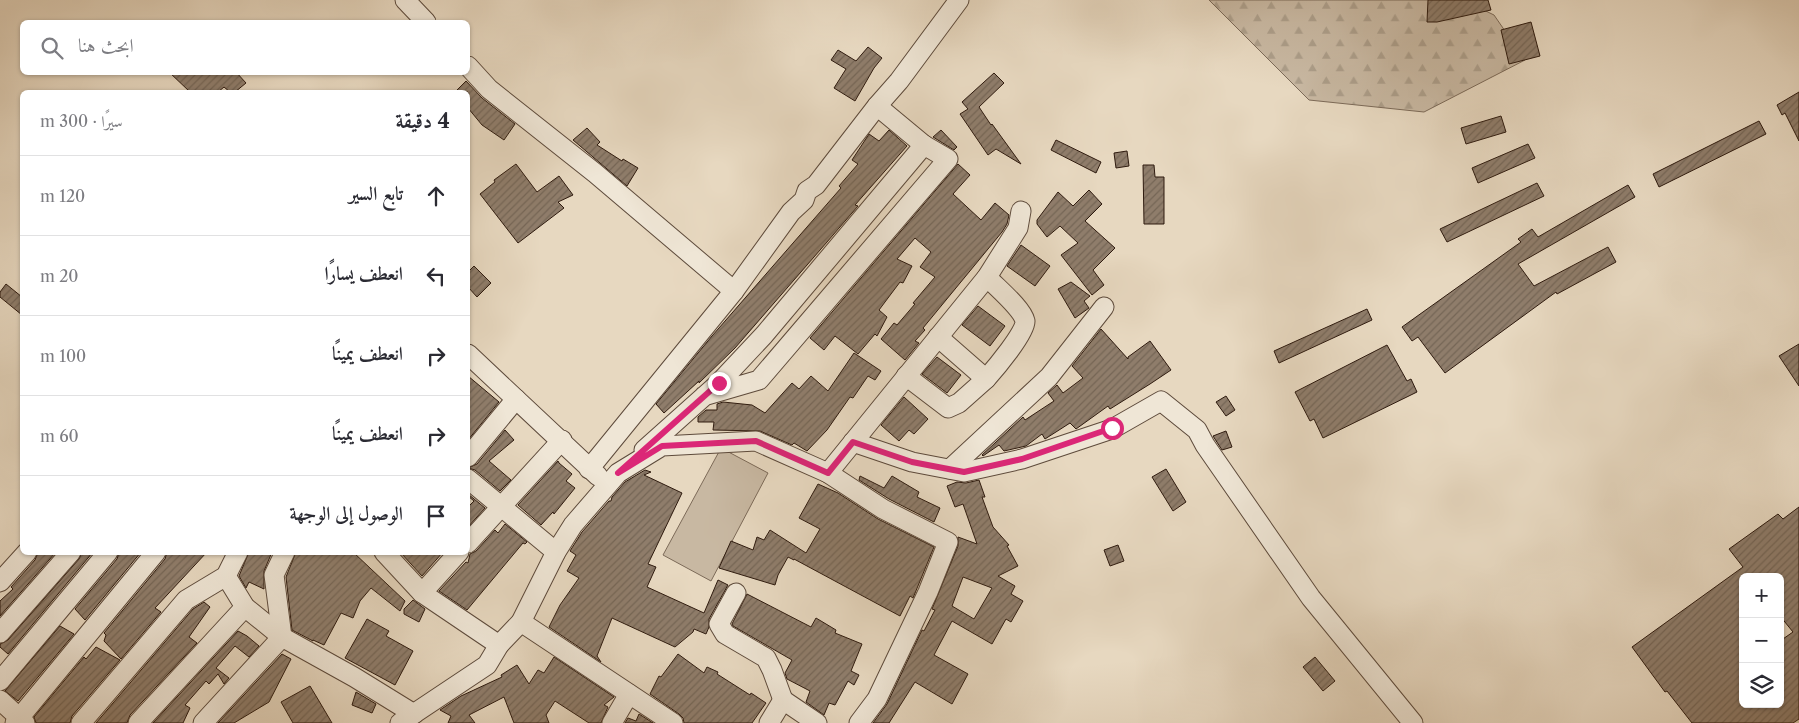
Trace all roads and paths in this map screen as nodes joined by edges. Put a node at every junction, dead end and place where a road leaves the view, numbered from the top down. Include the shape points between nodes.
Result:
1 (405, 0) edge
2 (959, 0) edge
3 (424, 20) edge
4 (470, 68) edge
5 (876, 106) junction
6 (924, 145) junction
7 (1022, 211) dead end
8 (987, 277) junction
9 (734, 291) junction
10 (1104, 307) dead end
11 (938, 337) junction
12 (472, 365) edge
13 (906, 376) junction
14 (986, 378) junction
15 (704, 396) junction
16 (516, 398) junction
17 (562, 440) junction
18 (853, 442) junction
19 (470, 455) edge
20 (589, 469) junction
21 (950, 469) junction
22 (828, 473) junction
23 (614, 478) junction
24 (470, 481) edge
25 (501, 506) junction
26 (470, 541) edge
27 (556, 552) junction
28 (24, 555) edge
29 (68, 555) edge
30 (105, 555) edge
31 (154, 555) edge
32 (284, 555) edge
33 (387, 555) edge
34 (456, 555) edge
35 (229, 561) edge
36 (0, 582) edge
37 (736, 592) dead end
38 (422, 593) junction
39 (245, 607) junction
40 (521, 622) junction
41 (0, 633) edge
42 (282, 637) junction
43 (499, 645) junction
44 (0, 681) edge
45 (629, 694) junction
46 (0, 700) edge
47 (783, 700) junction
48 (407, 718) edge
49 (20, 721) edge
50 (81, 723) edge
51 (138, 723) edge
52 (203, 723) edge
53 (612, 723) edge
54 (673, 723) edge
55 (769, 723) edge
56 (817, 723) edge
57 (859, 723) edge
58 (1413, 723) edge

1 - 3 street
2 - 5 street via 899,81
4 - 9 street via 489,89
5 - 6 street
5 - 9 street via 816,185 807,191 804,200 791,212
6 - 15 street via 764,335
6 - 15 street via 948,159 759,380
7 - 8 street via 1018,228
8 - 11 street
8 - 14 street via 1021,312 1025,326
9 - 20 street
10 - 21 street via 1049,377
11 - 13 street
11 - 14 street
12 - 16 street
13 - 14 street via 948,408 959,403
13 - 18 street
15 - 23 street
16 - 17 street
16 - 19 street
17 - 20 street
17 - 25 street
18 - 21 street via 912,462
18 - 22 street
20 - 23 street
21 - 58 street via 964,472 1022,459 1112,428 1161,401 1197,430 1311,598
22 - 23 street via 756,441 662,446
22 - 57 street via 883,509 948,542 928,592 877,698
23 - 27 street via 573,524
24 - 25 street
25 - 26 street
25 - 27 street
27 - 40 street
28 - 36 street
29 - 41 street
30 - 44 street
31 - 49 street
32 - 42 street via 274,576
33 - 38 street
34 - 38 street
35 - 39 street
35 - 50 street via 186,600
37 - 47 street via 719,624 725,634 766,658
38 - 43 street
39 - 42 street
39 - 51 street
40 - 43 street
40 - 45 street
42 - 48 street via 354,677
42 - 52 street
43 - 48 street via 487,665
45 - 53 street
45 - 54 street
46 - 49 street
47 - 55 street
47 - 56 street

